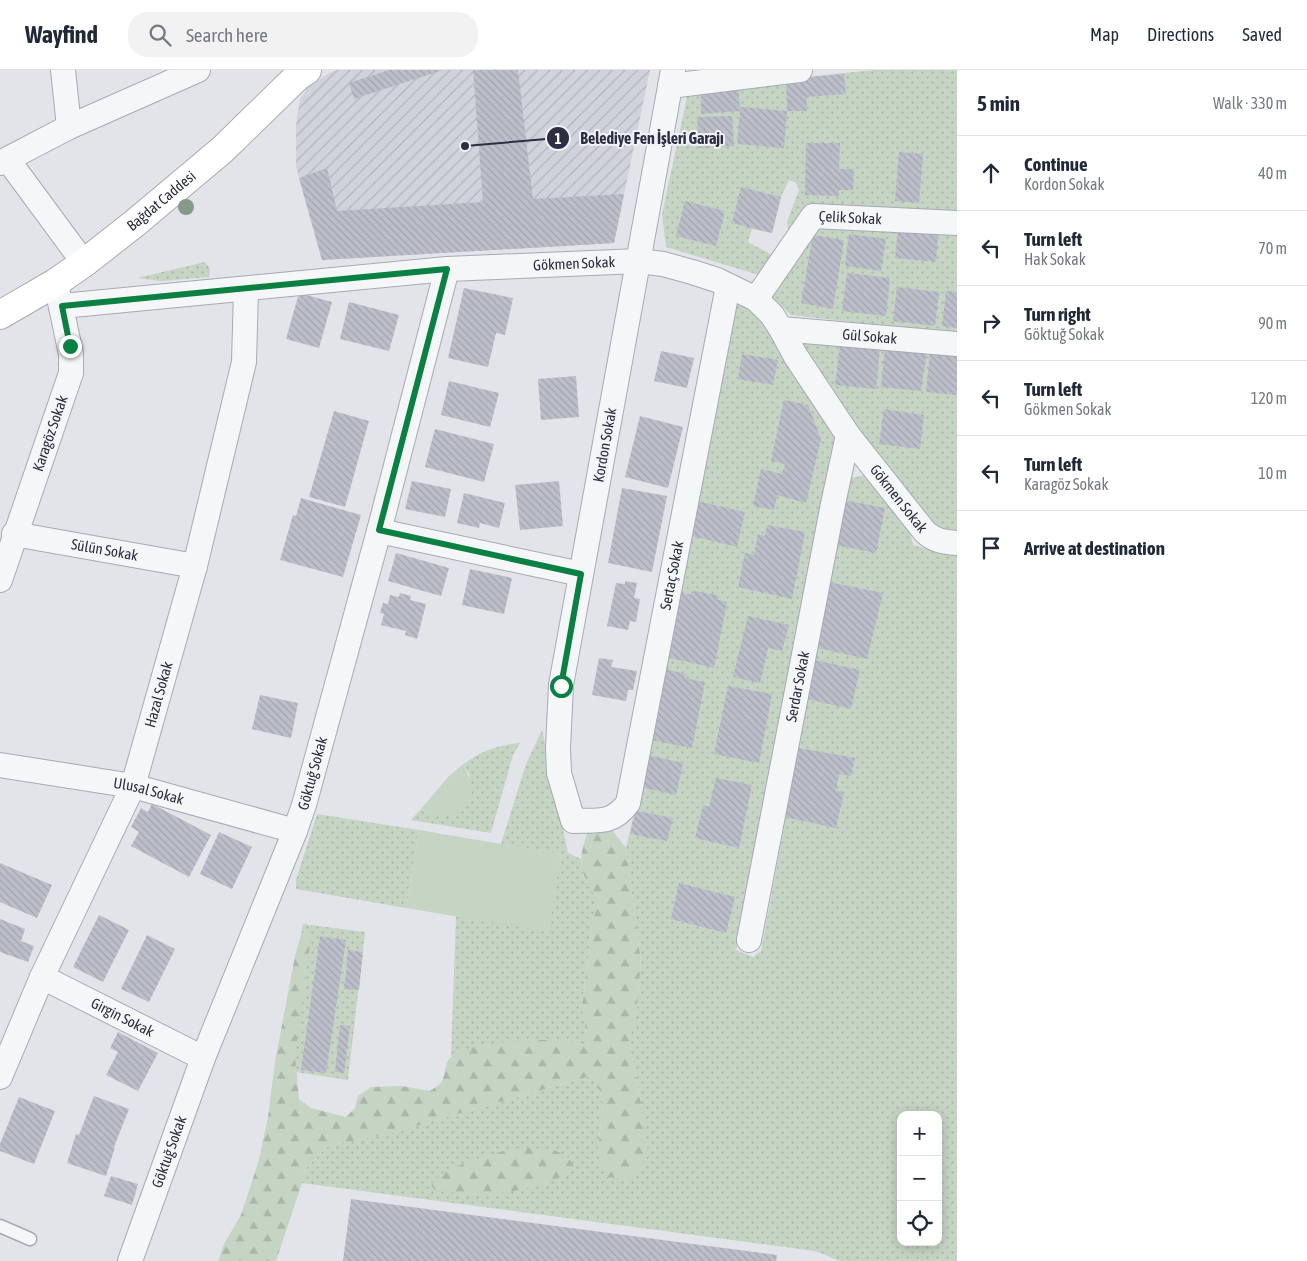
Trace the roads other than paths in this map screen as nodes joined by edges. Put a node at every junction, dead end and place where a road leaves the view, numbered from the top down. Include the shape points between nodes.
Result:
1 (63, 70) edge
2 (198, 70) edge
3 (800, 70) edge
4 (301, 72) edge
5 (672, 78) edge
6 (69, 127) junction
7 (4, 161) edge
8 (957, 223) edge
9 (639, 261) junction
10 (84, 263) junction
11 (447, 269) junction
12 (728, 286) junction
13 (246, 290) junction
14 (59, 295) junction
15 (756, 300) junction
16 (0, 315) edge
17 (781, 328) junction
18 (957, 344) edge
19 (848, 435) junction
20 (379, 530) junction
21 (957, 543) edge
22 (7, 548) edge
23 (195, 566) junction
24 (581, 574) junction
25 (0, 580) edge
26 (0, 765) edge
27 (133, 786) junction
28 (573, 821) joint
29 (295, 831) junction
30 (749, 940) dead end
31 (42, 977) junction
32 (203, 1058) junction
33 (0, 1077) edge
34 (0, 1226) edge
35 (30, 1238) dead end
36 (130, 1261) edge

1 - 6 street
2 - 6 street
3 - 5 street
4 - 10 main road, Bağdat Caddesi via 222,150
5 - 9 street, Kordon Sokak
6 - 7 street
7 - 10 street
8 - 15 street, Çelik Sokak via 814,216
9 - 11 street, Gökmen Sokak
9 - 12 street, Gökmen Sokak via 692,272
9 - 24 street, Kordon Sokak
10 - 14 main road, Bağdat Caddesi
11 - 13 street, Gökmen Sokak
11 - 20 street, Göktuğ Sokak
12 - 15 street, Gökmen Sokak
12 - 28 street, Sertaç Sokak via 628,803 614,817
13 - 14 street, Gökmen Sokak
13 - 23 street, Hazal Sokak via 244,362
14 - 16 main road, Bağdat Caddesi
14 - 22 street, Karagöz Sokak via 71,354 71,373
15 - 17 street, Gökmen Sokak
17 - 18 street, Gül Sokak
17 - 19 street, Gökmen Sokak
19 - 21 street, Gökmen Sokak via 925,532 940,541
19 - 30 street, Serdar Sokak
20 - 24 street
20 - 29 street, Göktuğ Sokak
22 - 23 street, Sülün Sokak
22 - 25 street, Karagöz Sokak
23 - 27 street, Hazal Sokak
24 - 28 street, Kordon Sokak via 561,686 559,720 559,773
26 - 27 street, Ulusal Sokak
27 - 29 street, Ulusal Sokak
27 - 31 street, Hazal Sokak
29 - 32 street, Göktuğ Sokak
31 - 32 street, Girgin Sokak
31 - 33 street, Hazal Sokak
32 - 36 street, Göktuğ Sokak
34 - 35 lane

